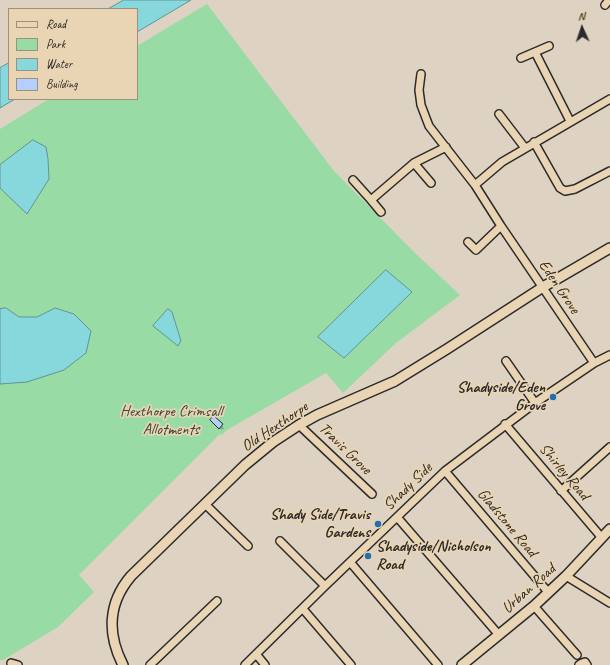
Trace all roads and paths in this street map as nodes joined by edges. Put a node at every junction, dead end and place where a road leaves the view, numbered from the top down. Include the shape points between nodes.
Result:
1 (549, 46) dead end
2 (535, 52) junction
3 (521, 58) dead end
4 (421, 74) dead end
5 (610, 99) edge
6 (499, 114) dead end
7 (570, 121) junction
8 (534, 142) junction
9 (446, 147) junction
10 (524, 148) junction
11 (414, 163) junction
12 (610, 171) edge
13 (352, 180) dead end
14 (431, 183) dead end
15 (475, 185) junction
16 (371, 200) junction
17 (381, 212) dead end
18 (501, 226) junction
19 (468, 242) dead end
20 (610, 248) edge
21 (542, 287) junction
22 (610, 355) edge
23 (506, 361) dead end
24 (594, 363) junction
25 (535, 402) junction
26 (505, 424) junction
27 (299, 425) junction
28 (610, 447) edge
29 (445, 471) junction
30 (561, 491) junction
31 (372, 494) dead end
32 (206, 504) junction
33 (397, 517) junction
34 (610, 528) edge
35 (602, 538) junction
36 (280, 541) dead end
37 (248, 546) dead end
38 (350, 562) junction
39 (566, 576) junction
40 (325, 586) junction
41 (548, 592) junction
42 (217, 601) dead end
43 (610, 603) edge
44 (534, 606) junction
45 (303, 609) junction
46 (499, 635) junction
47 (256, 654) junction
48 (577, 655) dead end
49 (123, 665) edge
50 (150, 665) edge
51 (245, 665) edge
52 (265, 665) edge
53 (351, 665) edge
54 (438, 665) edge
55 (462, 665) edge
56 (579, 665) edge
57 (587, 665) edge

1 - 2 street
2 - 3 street
2 - 7 street
4 - 9 street, Eden Grove via 421,105 429,126
5 - 7 street
6 - 10 street
7 - 8 street
8 - 10 street
8 - 12 street via 560,188 565,191 575,189
9 - 11 street
9 - 15 street, Eden Grove
10 - 15 street via 502,162
11 - 14 street
11 - 16 street
13 - 16 street
15 - 18 street, Eden Grove
16 - 17 street
18 - 19 street via 476,250
18 - 21 street, Eden Grove
20 - 21 street, Old Hexthorpe
21 - 24 street, Eden Grove
21 - 27 street, Old Hexthorpe via 395,381
22 - 24 street, Shady Side
23 - 25 street
24 - 25 street, Shady Side
25 - 26 street, Shady Side
26 - 29 street, Shady Side
26 - 30 street, Shirley Road
27 - 31 street, Travis Grove
27 - 32 street, Old Hexthorpe via 256,456
28 - 30 street
29 - 33 street, Shady Side
29 - 41 street, Gladstone Road
30 - 35 street, Shirley Road
32 - 37 street
32 - 49 street, Old Hexthorpe via 124,585 113,611 112,623 115,647
33 - 38 street, Shady Side
33 - 46 street
34 - 35 street, Urban Road
35 - 39 street, Urban Road
36 - 40 street
38 - 40 street, Shady Side
38 - 54 street
39 - 41 street, Urban Road
39 - 43 street
40 - 45 street, Shady Side
41 - 44 street, Urban Road
42 - 50 street
44 - 46 street, Urban Road
44 - 48 street
45 - 47 street, Shady Side
45 - 53 street
46 - 55 street, Urban Road
47 - 51 street, Shady Side
47 - 52 street
56 - 57 street via 582,662

